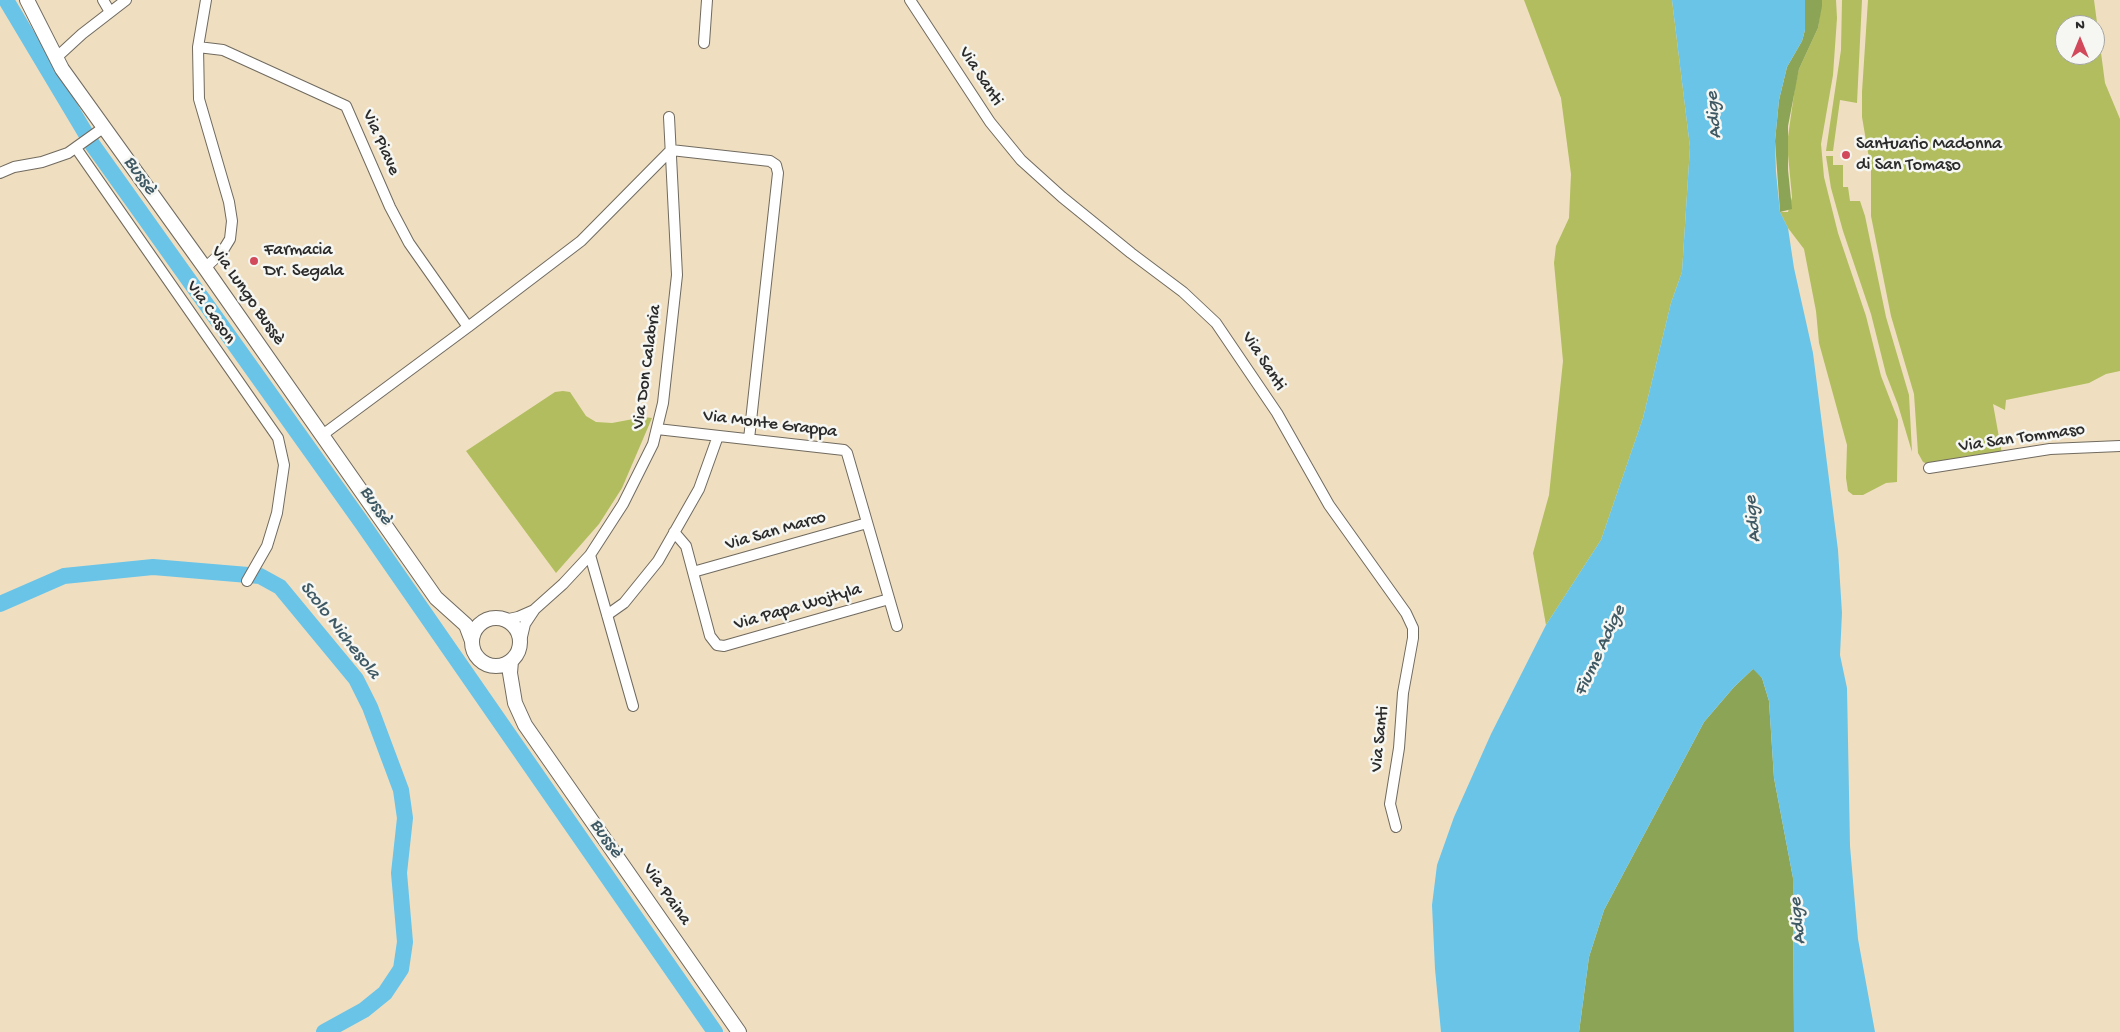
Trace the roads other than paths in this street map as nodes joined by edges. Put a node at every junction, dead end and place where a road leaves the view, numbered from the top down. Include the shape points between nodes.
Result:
1 (27, 0) edge
2 (103, 0) edge
3 (126, 0) edge
4 (206, 0) edge
5 (707, 0) edge
6 (910, 0) edge
7 (110, 12) junction
8 (704, 43) dead end
9 (198, 47) junction
10 (57, 57) junction
11 (669, 117) dead end
12 (103, 128) junction
13 (76, 148) junction
14 (671, 150) junction
15 (0, 173) edge
16 (205, 268) junction
17 (468, 327) junction
18 (657, 428) junction
19 (322, 436) junction
20 (718, 436) junction
21 (749, 439) junction
22 (2120, 446) edge
23 (1930, 468) dead end
24 (867, 523) junction
25 (674, 532) junction
26 (590, 554) junction
27 (693, 572) junction
28 (247, 581) dead end
29 (889, 599) junction
30 (447, 608) junction
31 (535, 609) junction
32 (607, 615) junction
33 (504, 620) junction
34 (486, 621) junction
35 (897, 626) dead end
36 (472, 641) junction
37 (520, 641) junction
38 (512, 661) junction
39 (489, 665) junction
40 (515, 703) junction
41 (633, 706) dead end
42 (1396, 827) dead end
43 (739, 1032) edge

1 - 10 main road, Via Lungo Bussè
2 - 7 street
3 - 7 street
4 - 9 street
5 - 8 street
6 - 42 street, Via Santi via 990,122 1021,160 1100,228 1183,292 1230,340 1330,505 1406,614 1413,628 1390,804
7 - 10 street
9 - 16 street via 199,99 232,221 230,239
9 - 17 street, Via Piave via 228,52 346,106 409,244
10 - 12 main road, Via Lungo Bussè
11 - 14 street, Via Don Calabria
12 - 13 street
12 - 16 main road, Via Lungo Bussè
13 - 15 street via 57,157
13 - 28 street, Via Cason via 278,438 284,465 277,512 267,546
14 - 17 street via 581,241
14 - 18 street, Via Don Calabria via 677,275 663,403
14 - 21 street via 770,161 776,165 778,173
16 - 19 main road, Via Lungo Bussè
17 - 19 street
18 - 20 street, Via Monte Grappa
18 - 26 street, Via Don Calabria via 654,444 623,504
19 - 30 main road, Via Lungo Bussè via 436,598
20 - 21 street, Via Monte Grappa
20 - 25 street via 699,489
21 - 24 street, Via Monte Grappa via 847,452
22 - 23 street, Via San Tommaso via 2050,449
24 - 27 street, Via San Marco
24 - 29 street, Via Monte Grappa
25 - 27 street, Via Papa Wojtyla via 686,546
25 - 32 street via 658,561 630,597
26 - 31 street, Via Don Calabria
26 - 32 street
27 - 29 street, Via Papa Wojtyla via 710,636 717,645 724,646
29 - 35 street, Via Monte Grappa
30 - 34 main road, Via Lungo Bussè via 471,620
30 - 36 main road, Via Lungo Bussè via 466,625
31 - 33 street, Via Don Calabria
31 - 37 street, Via Don Calabria via 525,624
32 - 41 street
33 - 34 main road
33 - 37 main road via 516,628
34 - 36 main road via 476,629
36 - 39 main road via 476,656
37 - 38 main road via 520,649
38 - 39 main road
38 - 40 main road, Via Paina via 510,673
39 - 40 main road, Via Paina via 501,676
40 - 43 main road, Via Paina via 525,725

